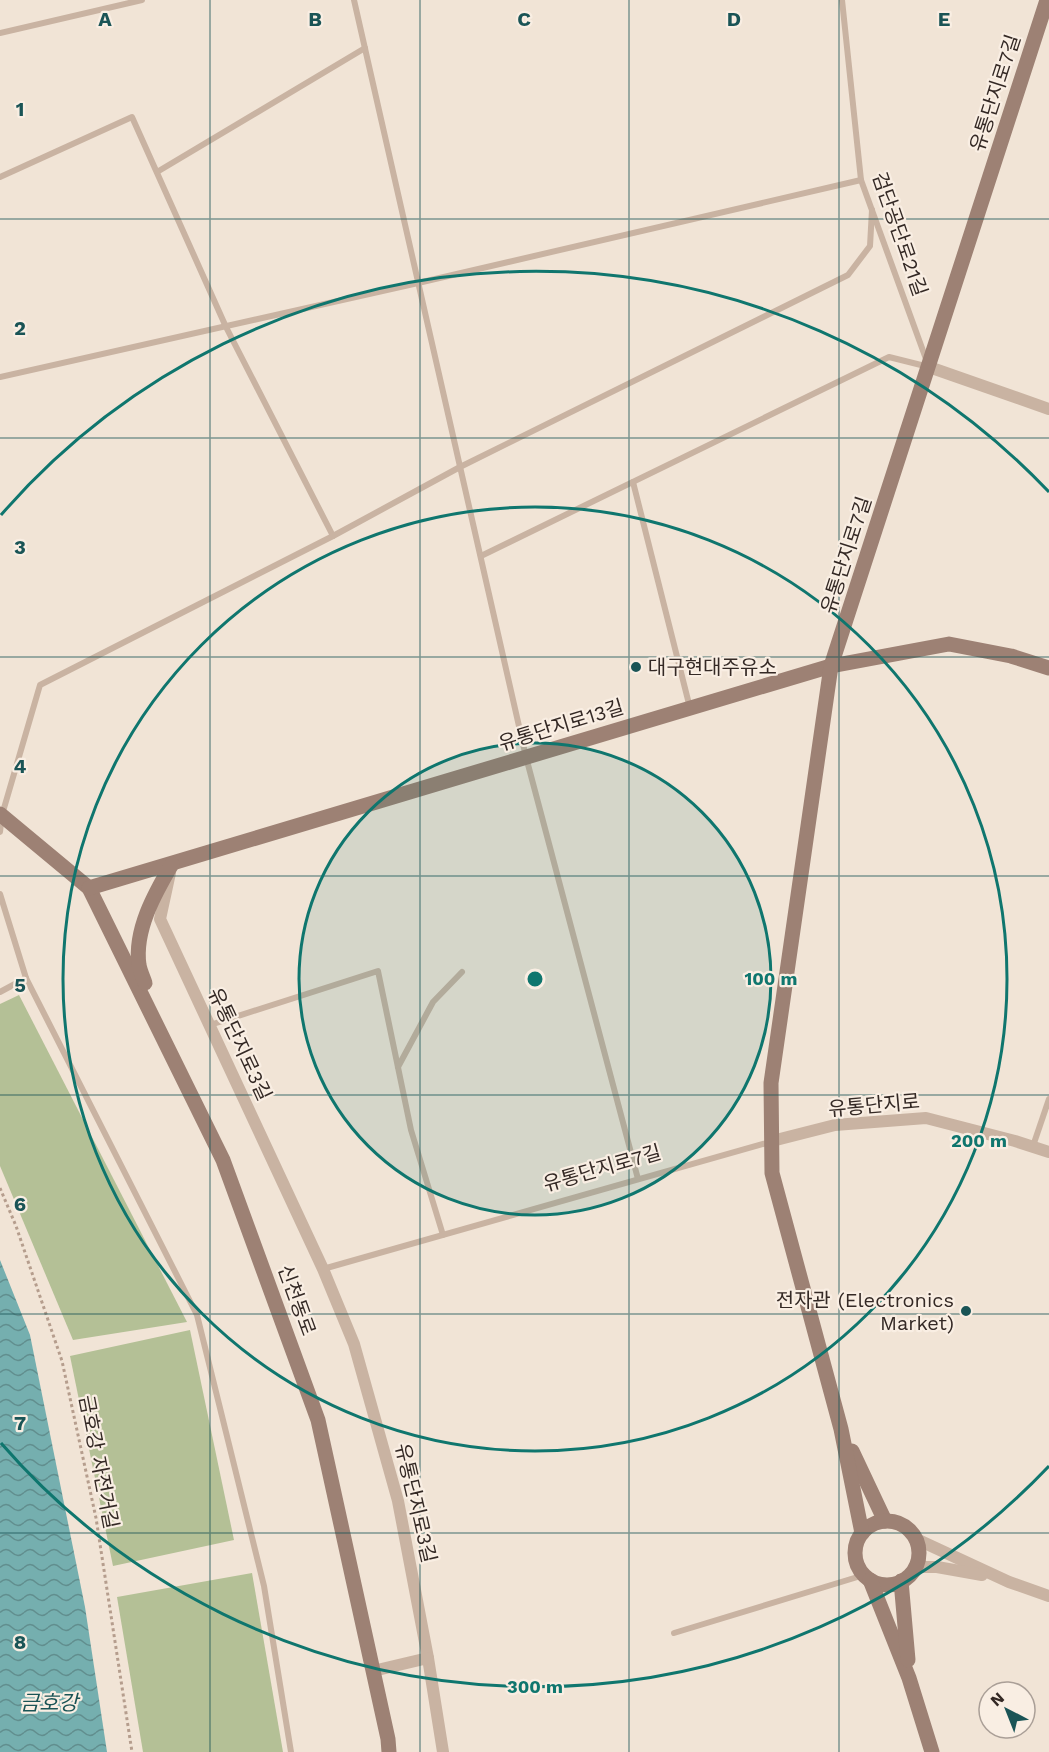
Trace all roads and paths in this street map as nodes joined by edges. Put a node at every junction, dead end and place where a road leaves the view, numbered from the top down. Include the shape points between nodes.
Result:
1 (142, 0) edge
2 (354, 0) edge
3 (842, 0) edge
4 (1047, 0) edge
5 (0, 33) edge
6 (365, 48) junction
7 (157, 172) junction
8 (0, 177) edge
9 (861, 180) junction
10 (872, 210) junction
11 (418, 283) junction
12 (226, 327) junction
13 (929, 368) junction
14 (0, 377) edge
15 (1049, 410) edge
16 (460, 467) junction
17 (633, 482) junction
18 (333, 536) junction
19 (481, 556) junction
20 (831, 666) junction
21 (1049, 668) edge
22 (691, 708) junction
23 (526, 757) junction
24 (1, 815) edge
25 (0, 832) edge
26 (172, 864) junction
27 (89, 888) junction
28 (0, 894) edge
29 (462, 972) dead end
30 (26, 978) junction
31 (0, 992) edge
32 (210, 1025) junction
33 (162, 1034) junction
34 (398, 1068) junction
35 (1049, 1099) edge
36 (772, 1141) junction
37 (1032, 1147) junction
38 (1049, 1152) edge
39 (638, 1179) junction
40 (0, 1188) edge
41 (443, 1235) junction
42 (323, 1269) junction
43 (842, 1429) junction
44 (885, 1521) junction
45 (862, 1533) junction
46 (914, 1538) junction
47 (915, 1567) junction
48 (867, 1578) junction
49 (901, 1581) junction
50 (1009, 1582) junction
51 (1049, 1596) edge
52 (674, 1633) dead end
53 (428, 1658) junction
54 (373, 1671) junction
55 (909, 1678) junction
56 (389, 1749) edge
57 (132, 1752) edge
58 (291, 1752) edge
59 (443, 1752) edge
60 (932, 1752) edge

1 - 5 lane
2 - 6 lane
3 - 9 lane, 검단공단로21길
4 - 13 street, 유통단지로7길
6 - 7 lane
6 - 11 lane
7 - 8 lane via 132,117
7 - 12 lane
9 - 10 lane, 검단공단로21길
9 - 11 lane
10 - 13 lane, 검단공단로21길
10 - 16 lane via 870,246 848,275
11 - 12 lane
11 - 16 lane
12 - 14 lane
12 - 18 lane
13 - 15 street
13 - 17 lane via 890,357
13 - 20 street, 유통단지로7길
16 - 18 lane
16 - 19 lane
17 - 19 lane
17 - 22 lane
18 - 24 lane via 40,685
19 - 23 lane
20 - 21 street, 유통단지로13길 via 949,644
20 - 22 street, 유통단지로13길
20 - 36 street, 유통단지로7길 via 771,1083
22 - 23 street, 유통단지로13길
23 - 26 street, 유통단지로13길
23 - 39 lane
24 - 25 lane
24 - 27 street
26 - 27 street, 유통단지로13길
26 - 32 street, 유통단지로3길 via 160,919
26 - 33 street via 154,894 140,936 139,965
27 - 33 street, 신천동로
28 - 30 lane
29 - 34 lane via 433,1002
30 - 31 lane
30 - 58 lane via 197,1316 264,1586
32 - 34 lane via 378,970
32 - 42 street, 유통단지로3길
33 - 54 street, 신천동로 via 224,1160 318,1420
34 - 41 lane via 411,1130
35 - 37 lane
36 - 37 street, 유통단지로 via 835,1125 926,1118
36 - 39 lane, 유통단지로7길
36 - 43 street, 유통단지로7길 via 772,1173
37 - 38 street, 유통단지로
39 - 41 lane, 유통단지로7길
40 - 57 path, 금호강 자전거길 via 62,1361 96,1518
41 - 42 lane
42 - 53 street, 유통단지로3길 via 354,1344 398,1501
43 - 44 street
43 - 45 street
44 - 45 street
44 - 46 street via 903,1525
45 - 48 street via 855,1550 856,1560
46 - 47 street via 919,1550
46 - 50 street
47 - 49 street
47 - 50 street via 972,1572
48 - 49 street via 887,1585
48 - 52 lane
48 - 55 street
49 - 55 street
50 - 51 street
53 - 54 street
53 - 59 street, 유통단지로3길
54 - 56 street, 신천동로
55 - 60 street

